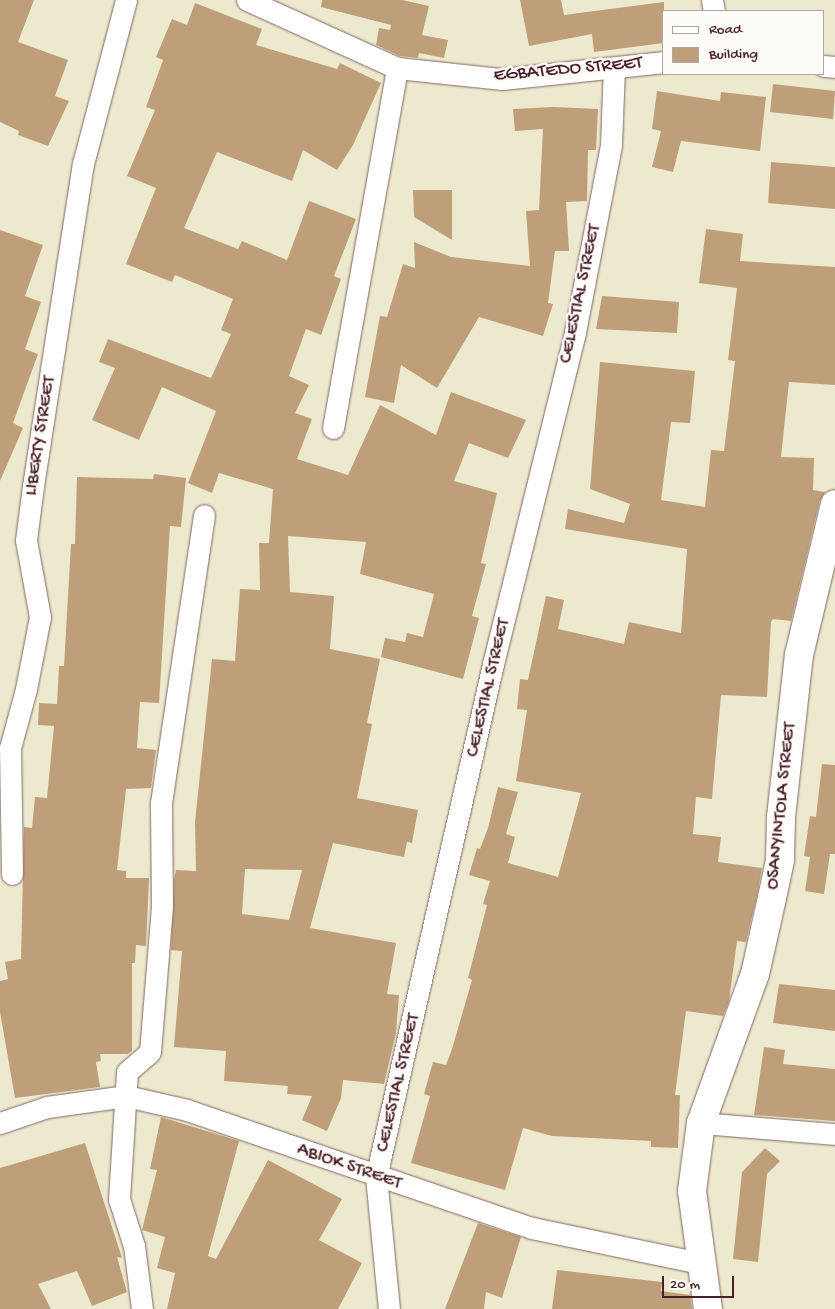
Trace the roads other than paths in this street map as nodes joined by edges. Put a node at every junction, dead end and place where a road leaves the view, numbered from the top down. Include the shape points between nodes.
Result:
1 (126, 0) edge
2 (247, 0) edge
3 (279, 7) edge
4 (662, 62) edge
5 (397, 68) junction
6 (614, 68) junction
7 (333, 428) dead end
8 (835, 504) edge
9 (204, 515) dead end
10 (12, 874) dead end
11 (126, 1096) junction
12 (0, 1123) edge
13 (701, 1123) junction
14 (835, 1134) edge
15 (376, 1177) junction
16 (700, 1263) junction
17 (142, 1309) edge
18 (389, 1309) edge
19 (708, 1309) edge

1 - 10 street, LIBERTY STREET via 83,164 33,486 26,540 40,617 10,748
2 - 3 street, EGBATEDO STREET
3 - 5 street, EGBATEDO STREET
4 - 6 street, EGBATEDO STREET
5 - 6 street, EGBATEDO STREET via 502,79
5 - 7 street
6 - 15 street, CELESTIAL STREET via 611,145 575,332 493,664
8 - 13 street, OSANYINTOLA STREET via 799,655 781,816 780,859 756,974
9 - 11 street via 162,803 162,906 150,1052 127,1072
11 - 12 street, ABIOK STREET via 47,1106
11 - 15 street, ABIOK STREET via 187,1110
11 - 17 street via 119,1199 134,1246
13 - 14 street
13 - 16 street, OSANYINTOLA STREET via 692,1191
15 - 16 street, ABIOK STREET via 532,1228
15 - 18 street, CELESTIAL STREET
16 - 19 street, OSANYINTOLA STREET

